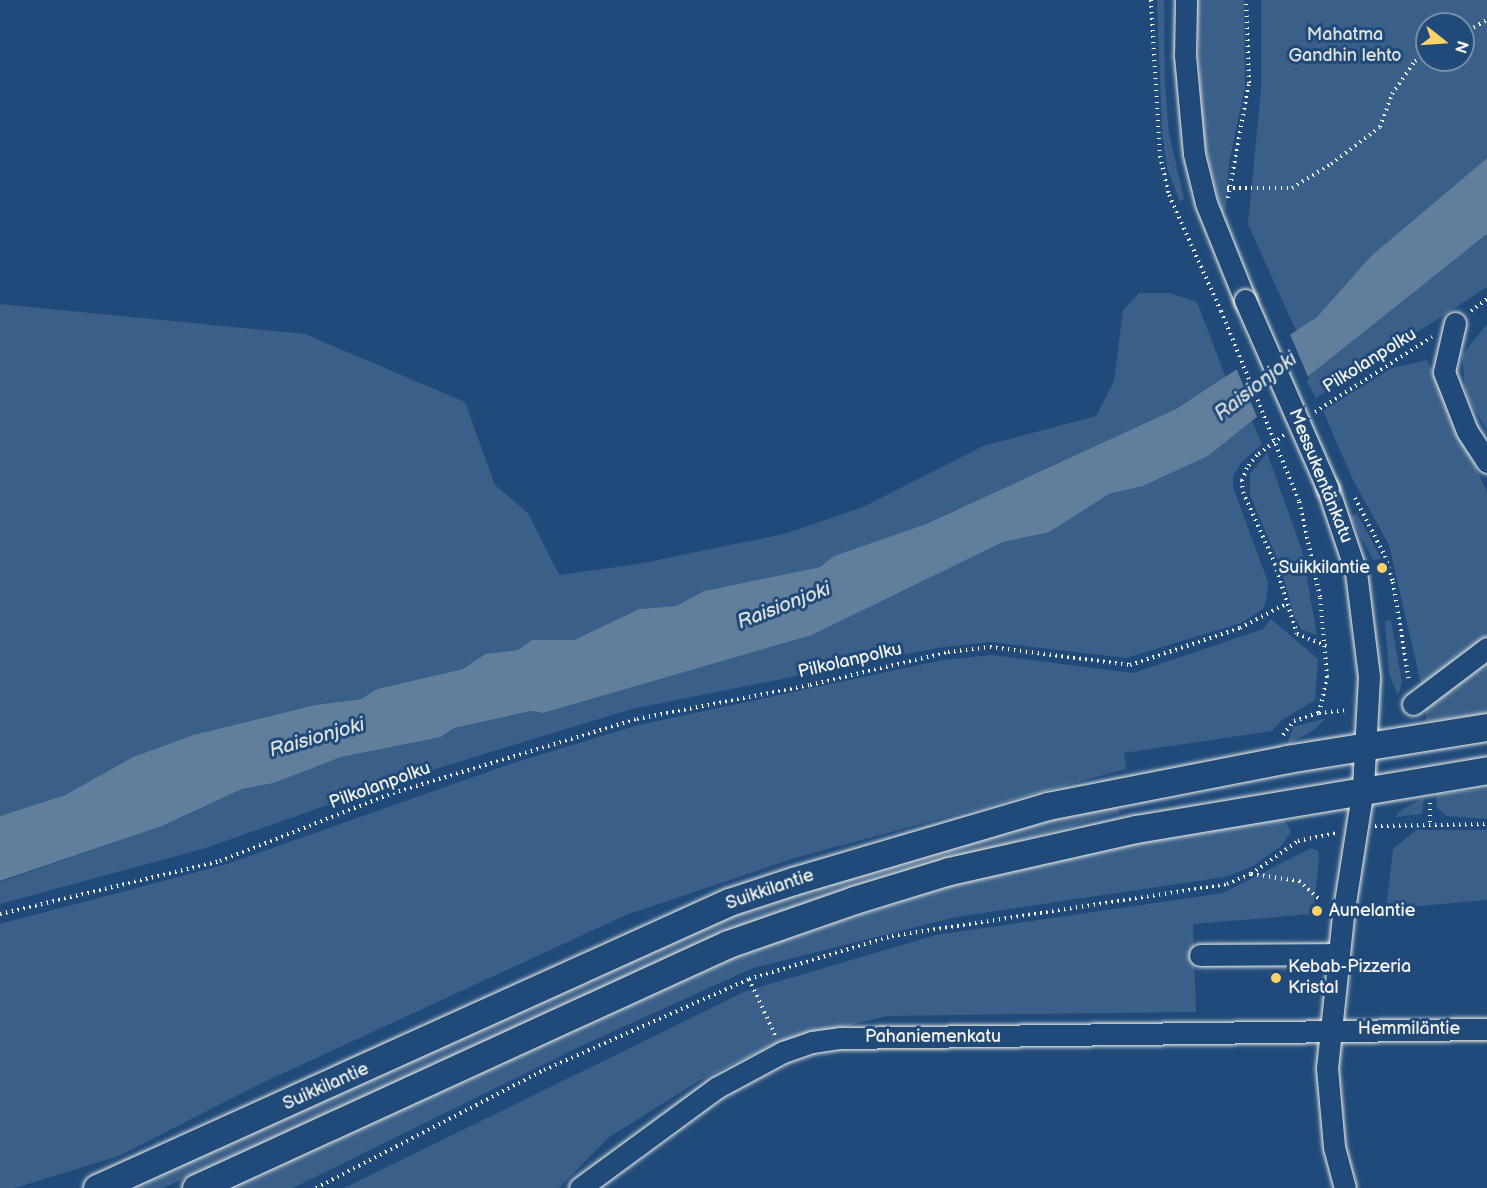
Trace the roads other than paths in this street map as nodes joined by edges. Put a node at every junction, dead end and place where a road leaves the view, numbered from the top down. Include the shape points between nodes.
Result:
1 (1186, 0) edge
2 (1455, 323) road end
3 (1487, 462) edge
4 (1487, 648) edge
5 (1413, 704) road end
6 (1487, 727) edge
7 (1366, 745) junction
8 (1487, 770) edge
9 (1363, 788) junction
10 (1339, 954) junction
11 (1200, 955) dead end
12 (1487, 1029) edge
13 (1330, 1030) junction
14 (97, 1188) edge
15 (196, 1188) edge
16 (580, 1188) edge
17 (1345, 1188) edge

1 - 7 street, Messukentänkatu, bridge via 1185,55 1194,154 1206,203 1329,489 1357,582 1369,677
2 - 3 street via 1444,372 1467,430
4 - 5 street
6 - 7 main road, Suikkilantie
7 - 9 street, Messukentänkatu
7 - 14 main road, Suikkilantie via 1048,806 750,895
8 - 9 main road, Suikkilantie
9 - 10 street
9 - 15 main road, Suikkilantie via 1052,847 949,871 792,920 728,944
10 - 11 street
10 - 13 street
12 - 13 street, Hemmiläntie
13 - 16 street, Pahaniemenkatu via 842,1038 783,1052 716,1088
13 - 17 street via 1327,1068 1334,1147

